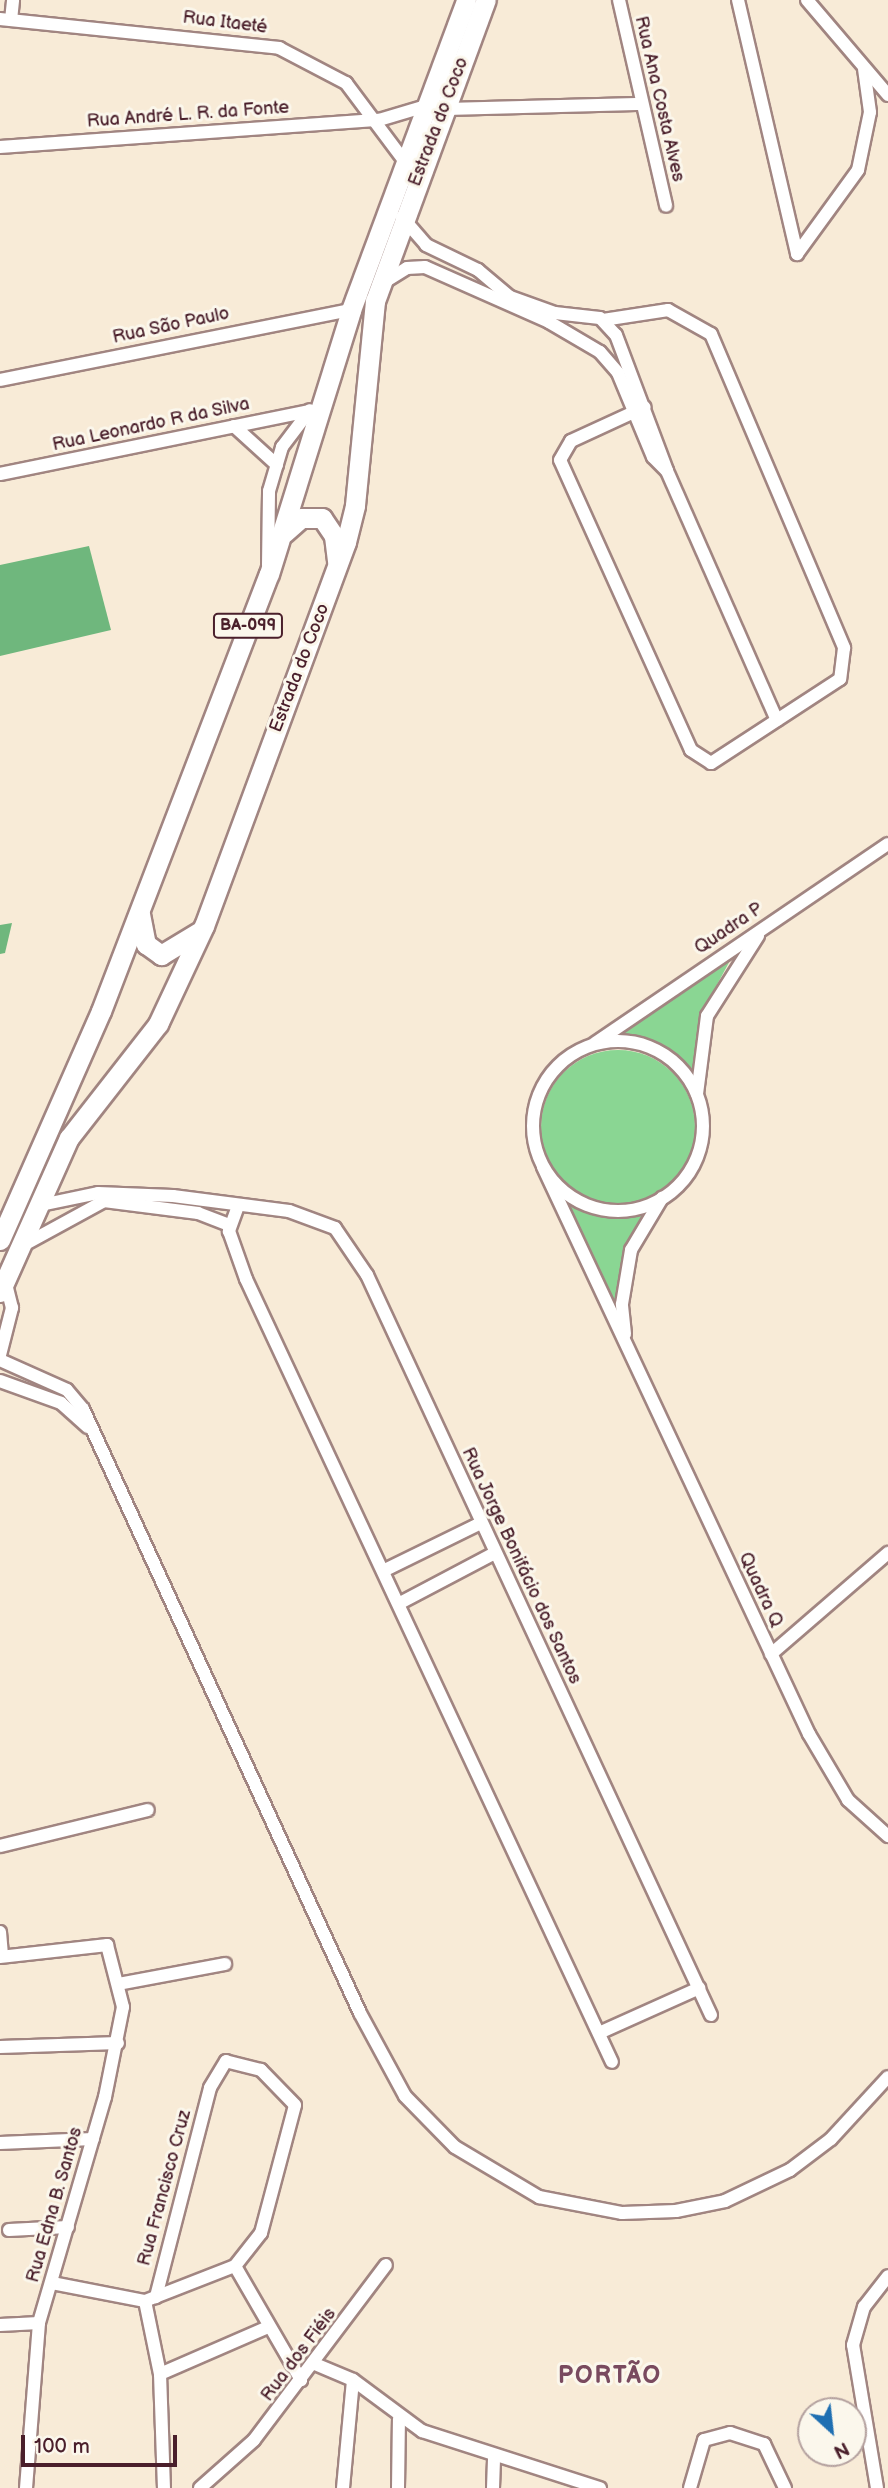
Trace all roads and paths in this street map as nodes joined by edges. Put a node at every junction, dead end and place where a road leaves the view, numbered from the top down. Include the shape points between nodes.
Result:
1 (13, 0) edge
2 (466, 0) edge
3 (486, 0) edge
4 (618, 0) edge
5 (738, 0) edge
6 (807, 0) edge
7 (6, 19) edge
8 (864, 69) junction
9 (888, 97) edge
10 (640, 104) junction
11 (435, 107) junction
12 (870, 112) junction
13 (379, 120) junction
14 (0, 147) edge
15 (405, 162) junction
16 (666, 206) dead end
17 (402, 217) junction
18 (790, 221) junction
19 (820, 225) junction
20 (454, 259) junction
21 (447, 276) junction
22 (379, 286) junction
23 (351, 310) junction
24 (571, 316) junction
25 (607, 324) junction
26 (565, 331) junction
27 (595, 349) junction
28 (0, 380) edge
29 (327, 392) junction
30 (645, 407) junction
31 (309, 411) junction
32 (632, 412) junction
33 (234, 426) junction
34 (277, 465) junction
35 (667, 471) junction
36 (0, 474) edge
37 (283, 534) junction
38 (337, 566) junction
39 (269, 574) junction
40 (777, 720) junction
41 (888, 844) edge
42 (140, 911) junction
43 (204, 926) junction
44 (766, 926) junction
45 (592, 1045) junction
46 (697, 1094) junction
47 (543, 1167) junction
48 (109, 1197) junction
49 (662, 1198) junction
50 (159, 1201) junction
51 (238, 1206) junction
52 (33, 1207) junction
53 (229, 1225) junction
54 (8, 1245) edge
55 (2, 1286) edge
56 (626, 1341) junction
57 (0, 1358) edge
58 (14, 1366) junction
59 (5, 1382) edge
60 (73, 1404) junction
61 (481, 1523) junction
62 (495, 1553) junction
63 (888, 1553) edge
64 (385, 1570) junction
65 (400, 1603) junction
66 (771, 1654) junction
67 (148, 1810) dead end
68 (886, 1837) edge
69 (0, 1846) edge
70 (0, 1932) edge
71 (1, 1957) edge
72 (225, 1964) dead end
73 (118, 1984) junction
74 (699, 1988) junction
75 (712, 2015) dead end
76 (599, 2033) junction
77 (118, 2043) junction
78 (0, 2047) edge
79 (612, 2062) dead end
80 (886, 2082) edge
81 (93, 2139) junction
82 (0, 2143) edge
83 (68, 2227) junction
84 (9, 2230) dead end
85 (386, 2264) dead end
86 (235, 2266) junction
87 (888, 2276) edge
88 (52, 2283) junction
89 (150, 2299) junction
90 (39, 2323) junction
91 (0, 2325) edge
92 (266, 2328) junction
93 (315, 2364) junction
94 (160, 2374) junction
95 (301, 2380) junction
96 (353, 2380) junction
97 (399, 2419) junction
98 (494, 2458) junction
99 (569, 2484) edge
100 (26, 2488) edge
101 (164, 2488) edge
102 (200, 2488) edge
103 (343, 2488) edge
104 (398, 2488) edge
105 (493, 2488) edge
106 (599, 2488) edge
107 (690, 2488) edge
108 (785, 2488) edge
109 (877, 2488) edge

1 - 7 street
2 - 11 highway, Estrada do Coco / BA-099
3 - 11 highway, Estrada do Coco / BA-099
4 - 10 street, Rua Ana Costa Alves
5 - 18 street
6 - 8 street
7 - 13 street, Rua Itaeté via 269,44 345,83
8 - 9 street
8 - 12 street
9 - 12 street
10 - 11 street, Rua André L. R. da Fonte
10 - 16 street, Rua Ana Costa Alves
11 - 13 street, Rua André L. R. da Fonte
11 - 15 highway, Estrada do Coco / BA-099
11 - 17 highway, Estrada do Coco / BA-099
12 - 19 street via 858,170
13 - 14 street, Rua André L. R. da Fonte
13 - 15 street
15 - 23 highway, Estrada do Coco / BA-099
17 - 20 street via 426,245
17 - 22 highway, Estrada do Coco / BA-099
18 - 19 street
18 - 19 street via 797,254
20 - 21 street
20 - 24 street via 510,296
21 - 22 street via 415,265
21 - 26 street
22 - 38 highway, Estrada do Coco / BA-099 via 355,505
23 - 28 street, Rua São Paulo
23 - 29 highway, Estrada do Coco / BA-099
24 - 25 street
24 - 26 street
25 - 27 street via 609,340
25 - 30 street
25 - 40 street via 643,309 680,313 711,334 724,358 847,661 840,679
26 - 27 street
27 - 32 street via 618,373
29 - 31 street
29 - 37 highway, Estrada do Coco / BA-099
30 - 32 street
30 - 35 street
31 - 33 street, Rua Leonardo R da Silva
31 - 34 street via 292,428
32 - 35 street
32 - 40 street via 571,441 560,460 691,750 711,763
33 - 34 street
33 - 36 street, Rua Leonardo R da Silva
34 - 39 street via 266,508
35 - 40 street
37 - 38 highway via 301,518 323,518 334,536
37 - 39 highway, Estrada do Coco / BA-099
38 - 43 highway, Estrada do Coco / BA-099
39 - 42 highway, Estrada do Coco / BA-099
41 - 44 street, Quadra P
42 - 43 highway via 146,944 161,956 181,948
42 - 54 highway, Estrada do Coco / BA-099
43 - 52 highway, Estrada do Coco / BA-099 via 168,1007 89,1108
44 - 45 street, Quadra P
44 - 46 street via 732,969 707,1016
45 - 46 street via 642,1044 675,1063
45 - 47 street via 569,1057 538,1096 534,1144
46 - 49 street via 703,1117 698,1152 681,1183
47 - 49 street via 557,1186 596,1208 619,1211
47 - 56 street
48 - 50 street
48 - 52 street
48 - 54 street
49 - 56 street via 627,1264
50 - 51 street, Rua Jorge Bonifácio dos Santos
50 - 53 street
51 - 53 street
51 - 61 street, Rua Jorge Bonifácio dos Santos via 318,1217 351,1246
52 - 54 highway, Estrada do Coco / BA-099
53 - 64 street via 246,1279
54 - 55 highway, Estrada do Coco / BA-099
55 - 57 street via 12,1308
56 - 66 street, Quadra Q
57 - 58 street
58 - 59 street
58 - 60 street
59 - 60 street
60 - 80 street via 93,1432 360,2013 405,2096 455,2147 539,2197 622,2213 676,2211 725,2201 790,2170
61 - 62 street, Rua Jorge Bonifácio dos Santos
61 - 64 street
62 - 65 street
62 - 74 street, Rua Jorge Bonifácio dos Santos
63 - 66 street
64 - 65 street
65 - 76 street
66 - 68 street, Quadra Q via 839,1787
67 - 69 street
70 - 71 street
71 - 73 street, Rua Edna B. Santos via 99,1942 110,1953
72 - 73 street
73 - 77 street, Rua Edna B. Santos via 124,2023
74 - 75 street, Rua Jorge Bonifácio dos Santos
74 - 76 street
76 - 79 street
77 - 78 street
77 - 81 street, Rua Edna B. Santos
81 - 82 street
81 - 83 street, Rua Edna B. Santos
83 - 84 street
83 - 88 street, Rua Edna B. Santos
85 - 93 street, Rua dos Fiéis
86 - 89 street
86 - 89 street, Rua Francisco Cruz via 268,2216 294,2112 293,2099 261,2070 226,2061 210,2088
86 - 92 street
87 - 109 street via 864,2307 853,2345
88 - 89 street
88 - 90 street, Rua Edna B. Santos
89 - 94 street
90 - 91 street
90 - 100 street, Rua Edna B. Santos
92 - 94 street
92 - 95 street
93 - 95 street, Rua dos Fiéis
93 - 96 street
94 - 101 street
95 - 102 street, Rua dos Fiéis via 254,2440
96 - 97 street
96 - 103 street
97 - 98 street
97 - 104 street
98 - 99 street
98 - 105 street
99 - 106 street
107 - 108 street via 704,2440 730,2433 764,2444

